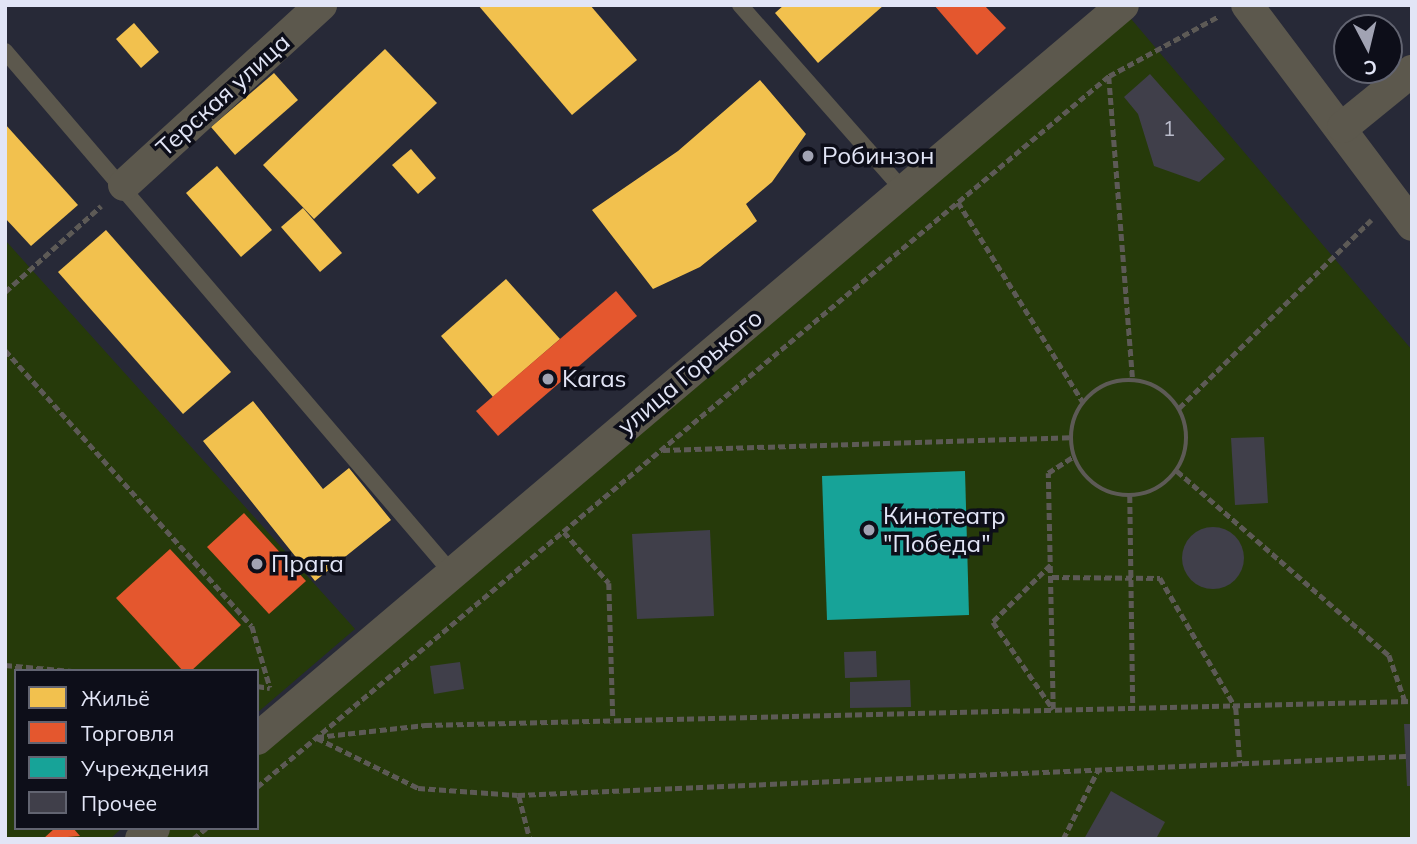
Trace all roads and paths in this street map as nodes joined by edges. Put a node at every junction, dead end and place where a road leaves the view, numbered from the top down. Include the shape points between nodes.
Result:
1 (321, 5) edge
2 (740, 5) edge
3 (1123, 5) edge
4 (1237, 8) edge
5 (5, 51) edge
6 (1412, 71) edge
7 (1109, 76) junction
8 (1343, 127) junction
9 (124, 185) junction
10 (904, 191) junction
11 (1393, 198) junction
12 (958, 202) junction
13 (1412, 226) edge
14 (5, 292) edge
15 (6, 352) edge
16 (1133, 379) junction
17 (1083, 402) junction
18 (1179, 408) junction
19 (1071, 437) junction
20 (662, 450) junction
21 (1074, 456) junction
22 (1177, 471) junction
23 (1130, 496) junction
24 (564, 531) junction
25 (1052, 564) junction
26 (452, 573) junction
27 (1052, 577) junction
28 (1132, 580) junction
29 (5, 665) edge
30 (50, 669) edge
31 (259, 688) edge
32 (280, 699) junction
33 (1405, 701) junction
34 (1412, 701) edge
35 (1133, 708) junction
36 (1236, 708) junction
37 (1053, 709) junction
38 (614, 720) junction
39 (259, 736) edge
40 (317, 738) junction
41 (1406, 756) dead end
42 (1240, 764) junction
43 (1098, 770) junction
44 (259, 784) edge
45 (519, 795) junction
46 (530, 839) edge
47 (1063, 839) edge

1 - 9 street, Терская улица
2 - 10 lane
3 - 10 street, улица Горького
4 - 7 path
4 - 8 street
5 - 9 lane
6 - 8 street
7 - 12 path
7 - 16 path
8 - 11 street
9 - 14 path
9 - 26 lane
10 - 26 street, улица Горького
11 - 13 street
11 - 18 path
12 - 17 path
12 - 20 path
15 - 32 path via 252,626
16 - 17 path via 1115,381
16 - 18 path via 1155,385
17 - 19 path
18 - 22 path via 1188,439
19 - 20 path
19 - 21 path
20 - 24 path
21 - 23 path via 1096,485
21 - 25 path via 1048,473
22 - 23 path via 1152,492
22 - 33 path via 1389,655
23 - 28 path
24 - 38 path via 609,583
24 - 40 path
25 - 27 path
25 - 37 path via 993,622
26 - 32 street, улица Горького
27 - 28 path
27 - 37 path
28 - 35 path
28 - 36 path via 1160,578
29 - 30 path
31 - 32 path
32 - 39 street, улица Горького
32 - 40 path
33 - 34 path
33 - 36 path
35 - 36 path
35 - 37 path
36 - 42 path
37 - 38 path
38 - 40 path via 425,725
40 - 44 path
40 - 45 path via 418,788
41 - 42 path
42 - 43 path
43 - 45 path
43 - 47 path
45 - 46 path

